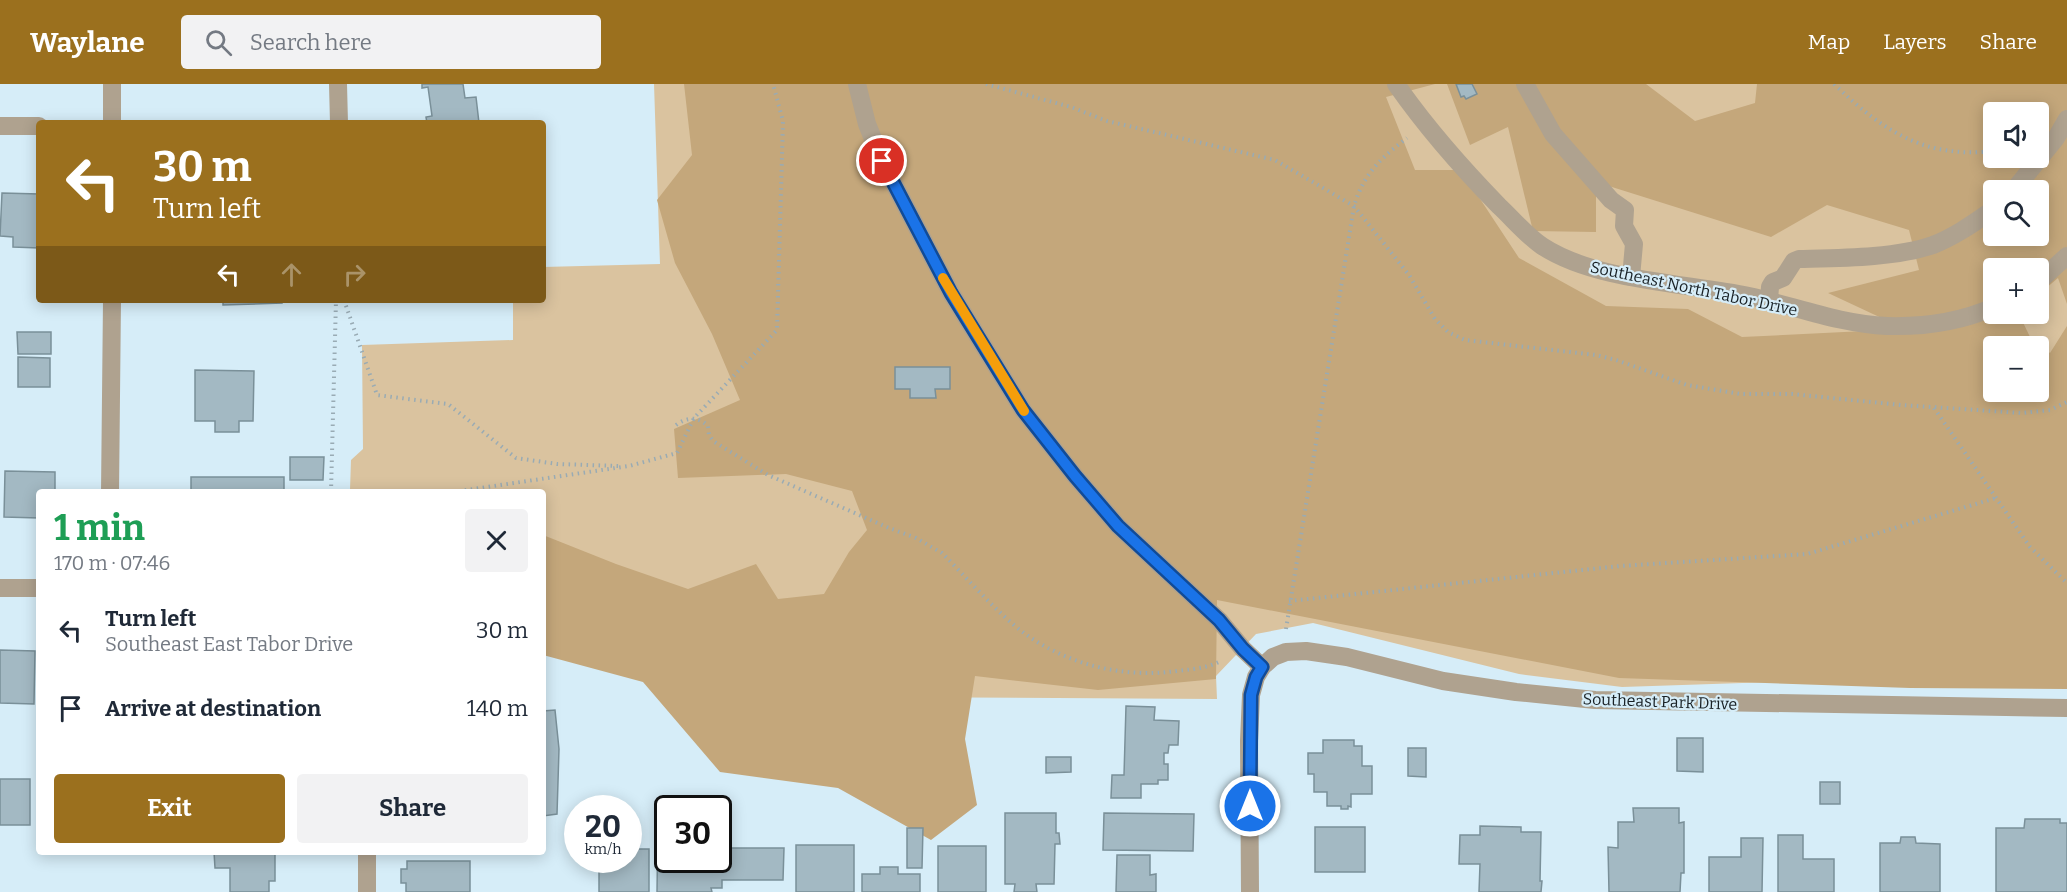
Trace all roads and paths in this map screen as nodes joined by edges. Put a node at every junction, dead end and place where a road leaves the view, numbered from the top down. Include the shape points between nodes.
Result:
1 (112, 84) edge
2 (338, 84) edge
3 (773, 84) edge
4 (857, 84) edge
5 (986, 84) edge
6 (1396, 84) edge
7 (1525, 84) edge
8 (1834, 84) edge
9 (2067, 119) edge
10 (112, 120) edge
11 (339, 120) edge
12 (0, 126) edge
13 (36, 126) edge
14 (1412, 133) dead end
15 (1983, 151) edge
16 (2022, 180) edge
17 (1354, 206) junction
18 (1983, 216) edge
19 (2067, 256) edge
20 (2049, 272) edge
21 (1631, 276) junction
22 (1768, 300) junction
23 (112, 303) edge
24 (336, 303) edge
25 (345, 303) edge
26 (1983, 310) edge
27 (2067, 402) edge
28 (1933, 407) junction
29 (694, 418) junction
30 (676, 425) dead end
31 (629, 466) junction
32 (110, 489) edge
33 (331, 489) edge
34 (473, 489) edge
35 (1996, 498) junction
36 (2067, 583) edge
37 (0, 588) edge
38 (36, 588) edge
39 (1289, 601) junction
40 (1243, 649) junction
41 (1286, 652) junction
42 (1262, 667) junction
43 (2067, 708) edge
44 (367, 855) edge
45 (367, 892) edge
46 (1250, 892) edge

1 - 10 street
2 - 11 street
3 - 29 path via 783,121 777,330
4 - 40 street via 867,124 886,171 951,293 1023,410 1118,526 1219,620
5 - 17 path via 1107,121 1275,160
6 - 21 street, Southeast North Tabor Drive via 1477,183 1527,234 1577,263
7 - 21 street via 1553,134 1611,200 1625,210 1624,226 1634,244
8 - 15 path via 1873,119 1905,138 1943,150
9 - 16 street
12 - 13 street
14 - 17 path via 1374,166 1361,185
17 - 28 path via 1409,275 1435,319 1465,340 1596,355 1688,385 1740,394 1792,394
17 - 39 path
18 - 22 street via 1951,237 1924,247 1886,254 1799,259 1783,278 1773,282
19 - 20 street
21 - 22 street, Southeast North Tabor Drive
22 - 26 street, Southeast North Tabor Drive via 1826,317 1884,326 1946,322
23 - 32 street
24 - 33 path
25 - 31 path via 377,395 448,405 516,458 557,464
27 - 28 path via 2050,410 2022,413
28 - 35 path
29 - 30 path
29 - 31 path via 677,453
29 - 40 path via 708,426 713,441 768,475 930,545 1024,633 1047,648 1119,672 1157,673 1217,663
31 - 34 path
35 - 36 path via 2030,547
35 - 39 path via 1807,554 1620,566
37 - 38 street
39 - 41 path
40 - 42 street
41 - 42 street
41 - 43 street, Southeast Park Drive via 1347,657 1443,681 1595,700
42 - 46 street via 1251,695
44 - 45 street

